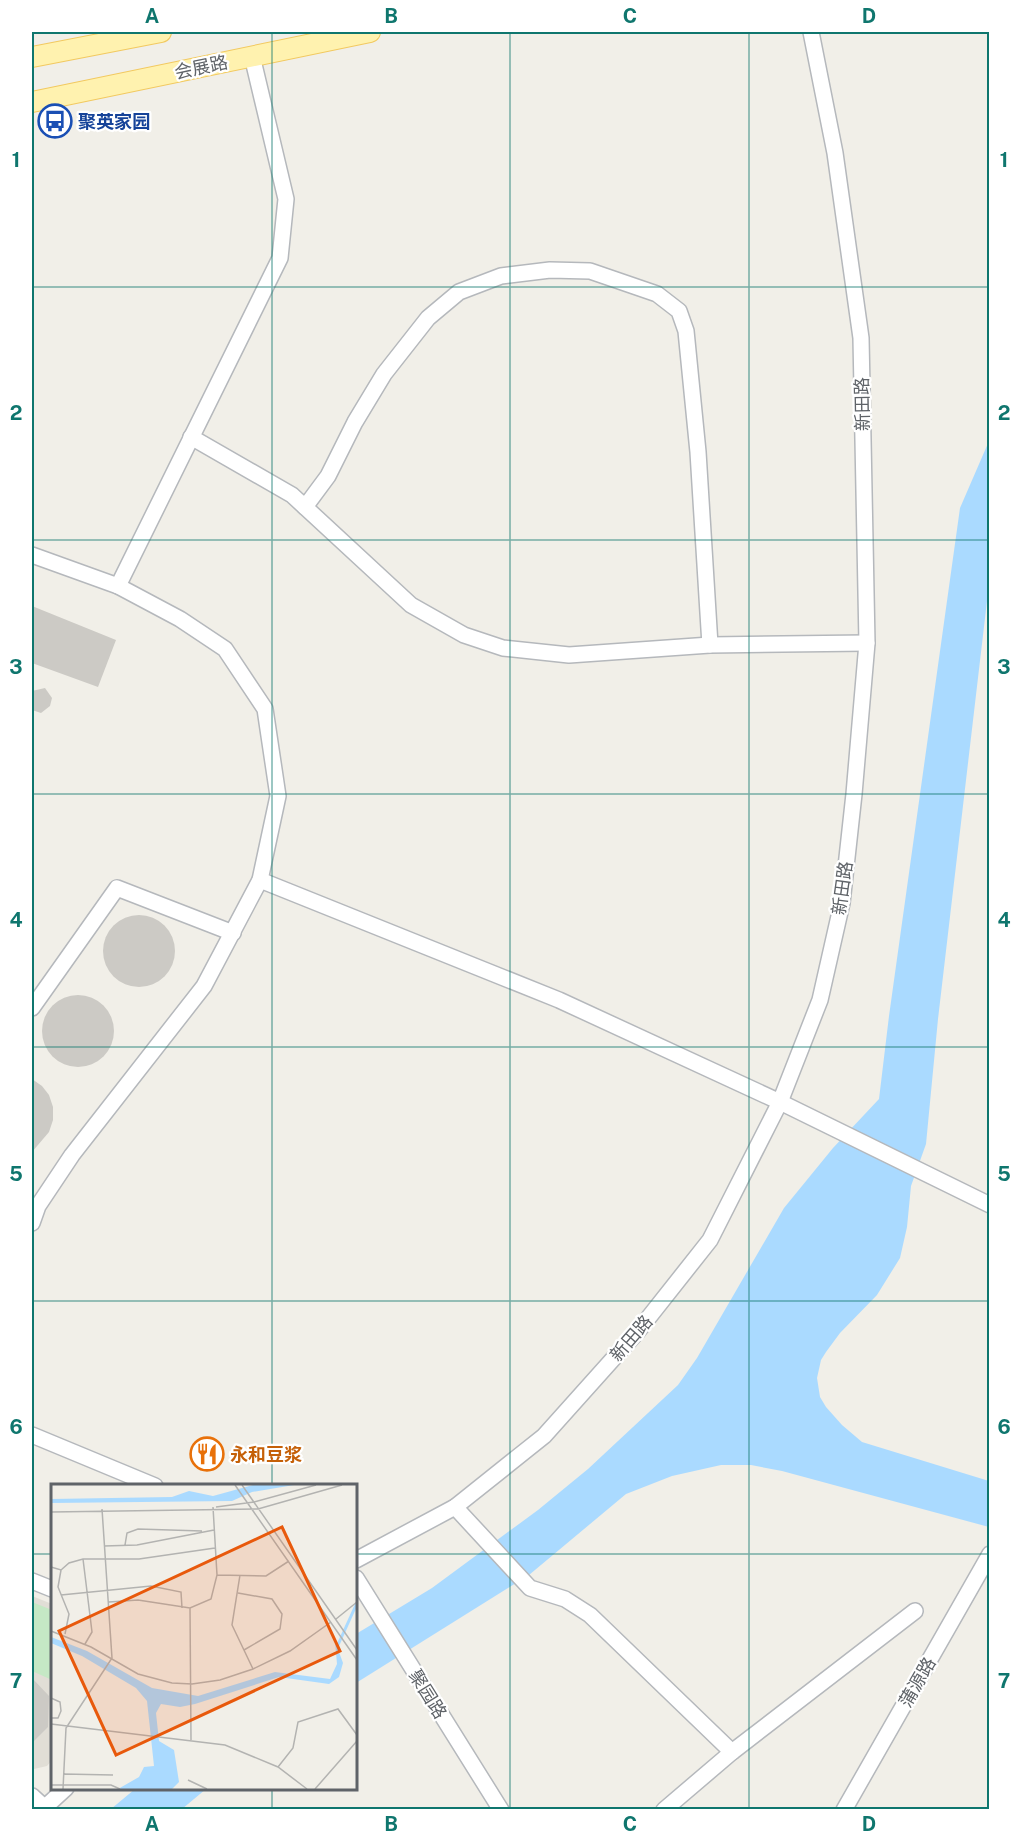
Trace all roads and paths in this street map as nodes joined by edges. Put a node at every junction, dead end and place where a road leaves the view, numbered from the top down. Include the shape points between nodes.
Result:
1 (161, 32) edge
2 (370, 32) edge
3 (811, 32) edge
4 (252, 56) junction
5 (32, 57) edge
6 (32, 102) edge
7 (191, 437) junction
8 (305, 507) junction
9 (32, 555) edge
10 (118, 586) junction
11 (867, 643) junction
12 (710, 645) junction
13 (260, 880) junction
14 (233, 933) junction
15 (32, 1008) edge
16 (780, 1102) junction
17 (35, 1205) edge
18 (990, 1205) edge
19 (32, 1223) edge
20 (32, 1435) edge
21 (153, 1484) edge
22 (455, 1507) junction
23 (990, 1554) edge
24 (357, 1559) edge
25 (357, 1580) edge
26 (32, 1581) edge
27 (51, 1589) edge
28 (915, 1611) dead end
29 (732, 1752) junction
30 (64, 1790) edge
31 (32, 1796) edge
32 (43, 1808) edge
33 (501, 1809) edge
34 (664, 1809) edge
35 (844, 1809) edge

1 - 5 main road
2 - 4 main road, 会展路
3 - 11 street, 新田路 via 835,153 861,338
4 - 6 main road, 会展路
4 - 7 street via 286,199 280,258
7 - 8 street via 292,495
7 - 10 street
8 - 12 street via 411,605 464,635 503,648 569,655
8 - 12 street via 328,476 384,374 428,318 459,292 501,276 550,270 590,271 657,294 679,311 686,331
9 - 10 street
10 - 13 street via 180,619 225,649 265,710 278,796
11 - 12 street
11 - 16 street, 新田路 via 842,903 820,1000
13 - 14 street
13 - 16 street via 559,1000
14 - 15 street via 117,888
14 - 17 street via 204,986
16 - 18 street
16 - 22 street, 新田路 via 710,1240 638,1331 544,1436
17 - 19 street
20 - 21 street
22 - 24 street, 新田路
22 - 29 street via 525,1583 565,1599 590,1615
23 - 35 street, 蒲源路
25 - 33 street, 聚园路
26 - 27 street
28 - 29 street
29 - 34 street
30 - 32 street
31 - 32 street

